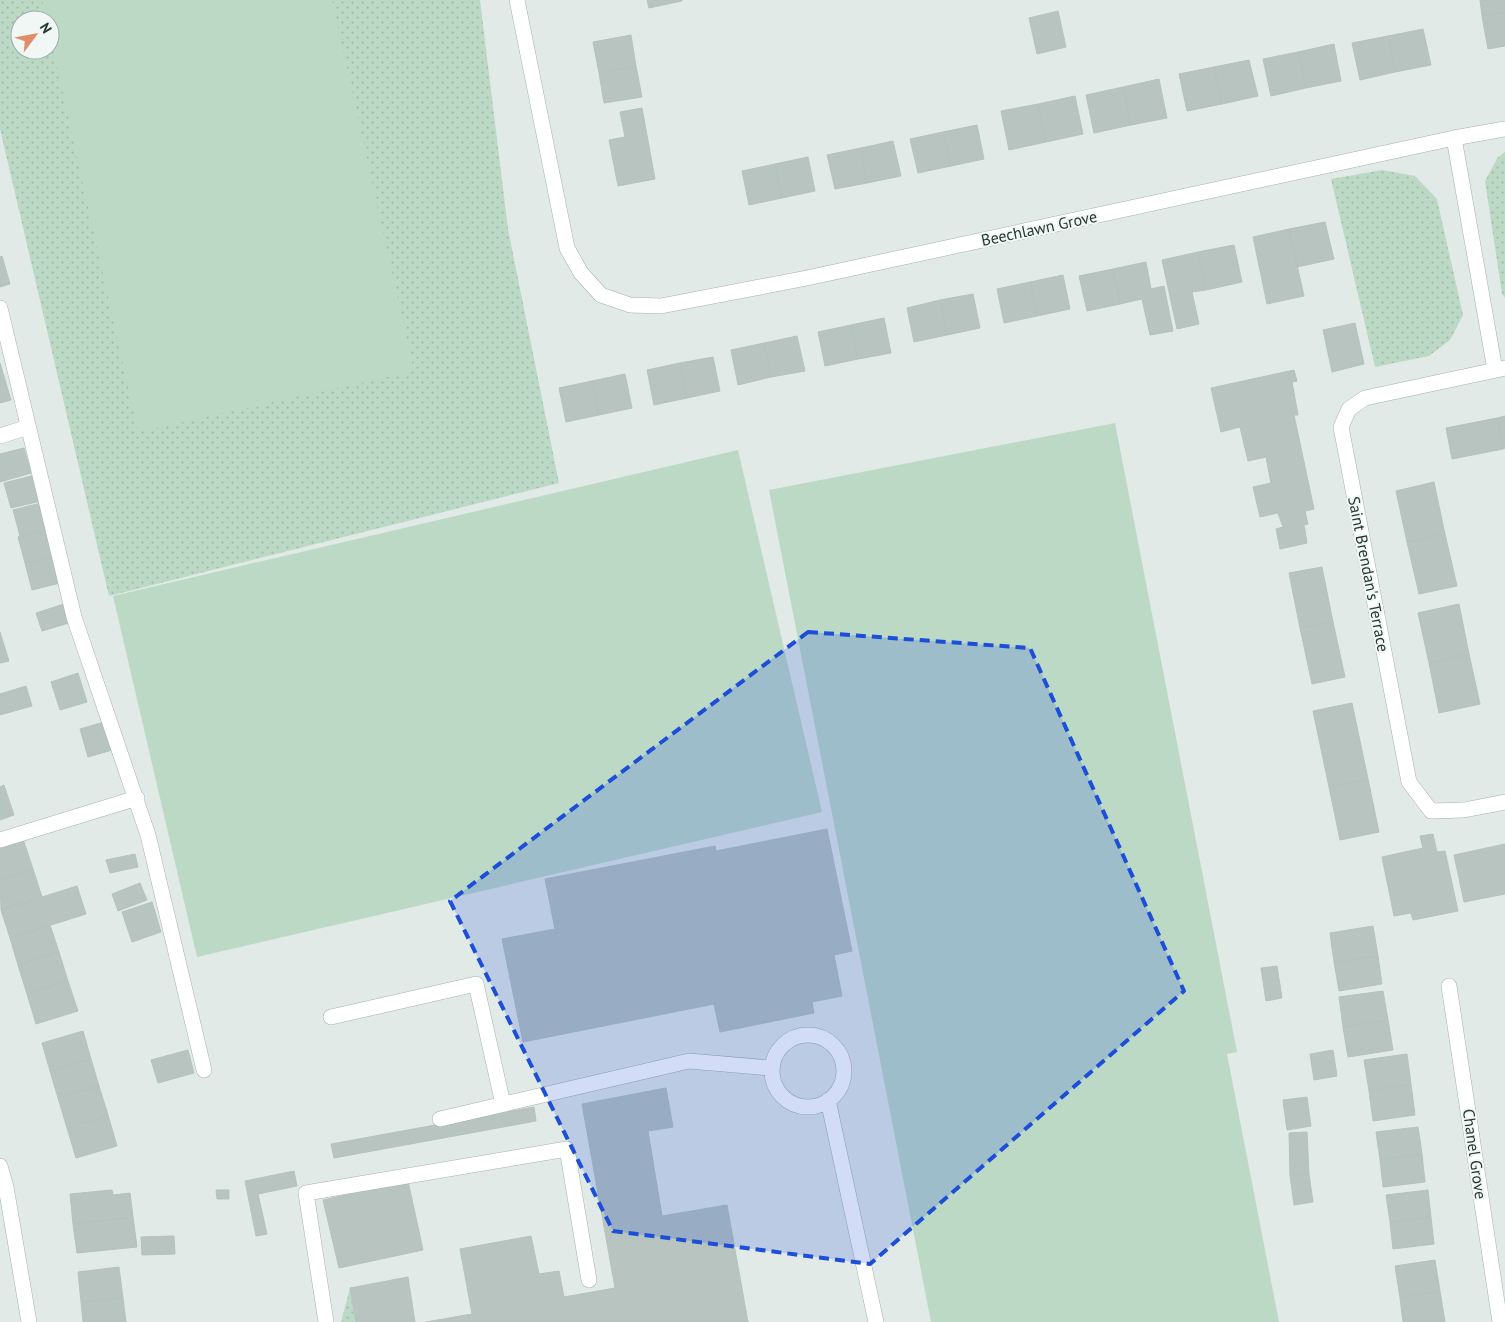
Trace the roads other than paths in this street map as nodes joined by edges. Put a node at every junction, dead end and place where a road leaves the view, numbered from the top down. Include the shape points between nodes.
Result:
1 (518, 0) edge
2 (1505, 129) edge
3 (1454, 138) junction
4 (0, 308) edge
5 (1500, 369) edge
6 (28, 427) junction
7 (0, 436) edge
8 (137, 798) junction
9 (1505, 802) edge
10 (0, 840) edge
11 (1449, 986) dead end
12 (331, 1017) dead end
13 (771, 1068) junction
14 (204, 1070) dead end
15 (828, 1100) junction
16 (503, 1104) junction
17 (440, 1119) dead end
18 (0, 1166) edge
19 (589, 1280) dead end
20 (29, 1322) edge
21 (326, 1322) edge
22 (876, 1322) edge
23 (1500, 1322) edge

1 - 3 street, Beechlawn Grove via 567,248 581,273 601,295 630,306 661,306 807,278
2 - 3 street, Beechlawn Grove
3 - 5 street, Saint Brendan's Terrace
4 - 6 street
5 - 9 street, Saint Brendan's Terrace via 1365,398 1349,409 1341,427 1409,782 1431,811 1464,810
6 - 7 street
6 - 8 street via 74,617
8 - 10 street
8 - 14 street
11 - 23 street, Chanel Grove
12 - 16 street via 476,984
13 - 15 street via 777,1090 795,1105 818,1106
13 - 15 street via 774,1056 790,1039 814,1035 825,1039 835,1047 844,1069 837,1092
13 - 16 street via 689,1061
15 - 22 street
16 - 17 street
18 - 20 street
19 - 21 street via 567,1149 306,1193

